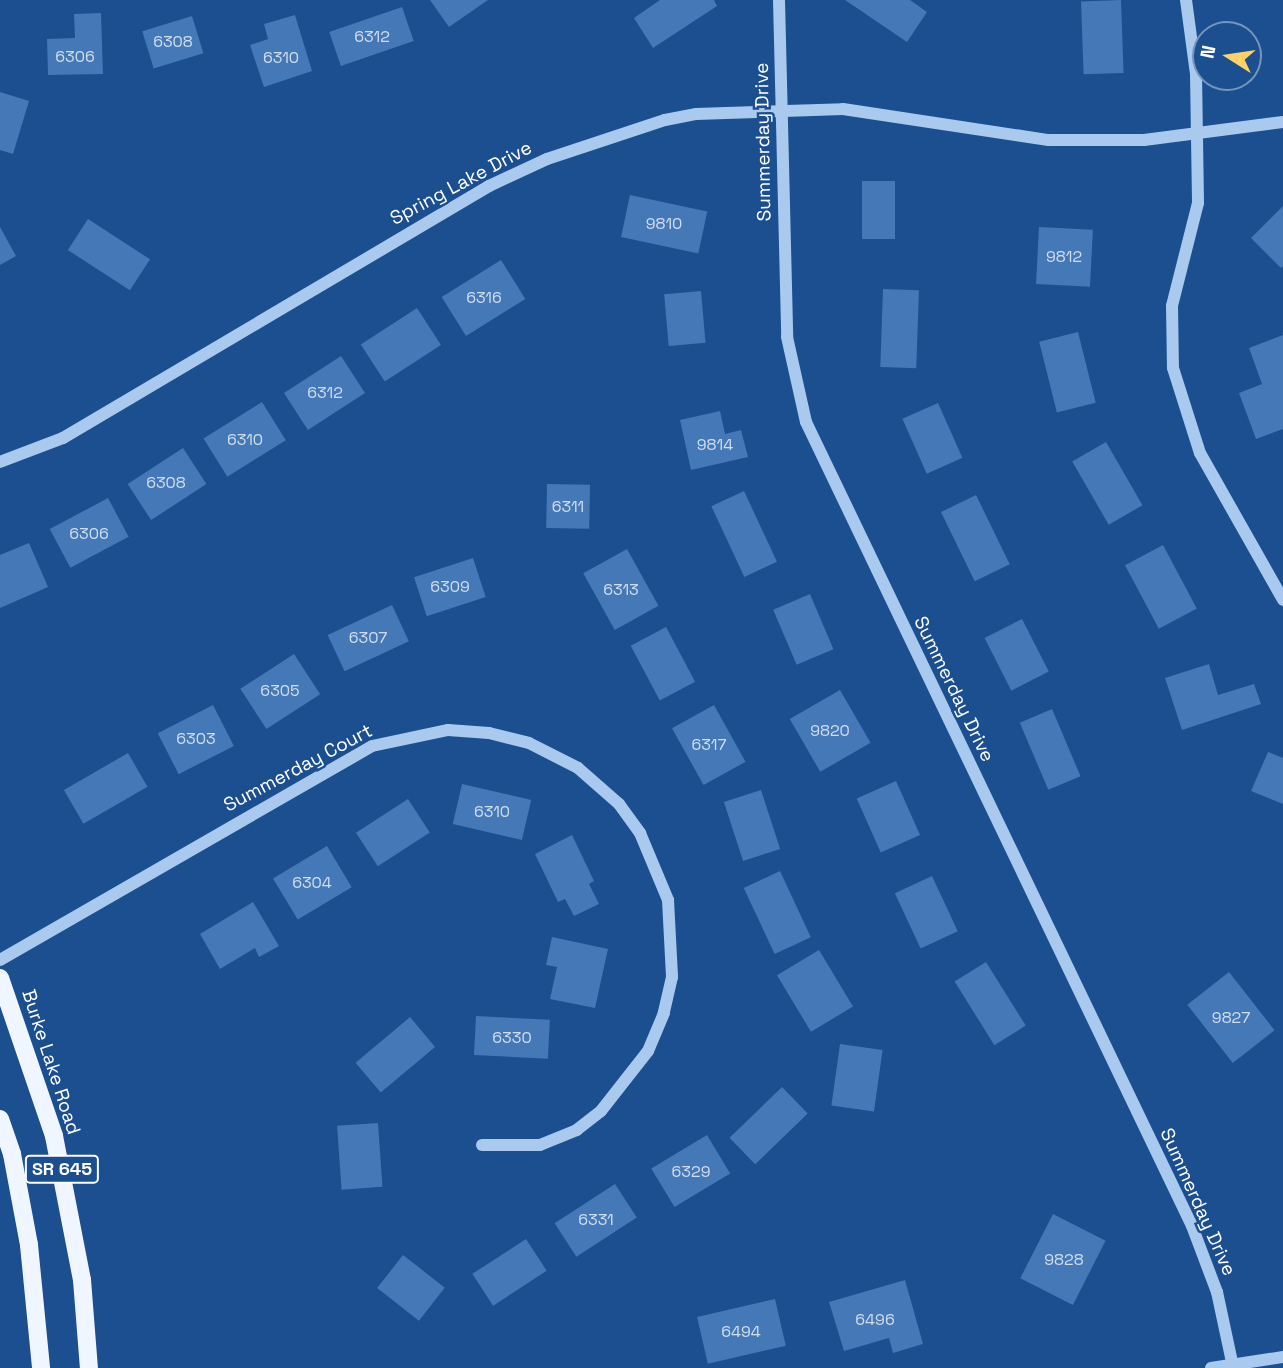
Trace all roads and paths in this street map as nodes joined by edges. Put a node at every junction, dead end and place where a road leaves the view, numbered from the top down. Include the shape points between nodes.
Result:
1 (779, 0) edge
2 (1186, 0) edge
3 (781, 110) junction
4 (1283, 122) edge
5 (1197, 134) junction
6 (0, 462) edge
7 (1283, 600) edge
8 (0, 960) edge
9 (0, 978) edge
10 (0, 1119) edge
11 (482, 1146) dead end
12 (1283, 1357) edge
13 (1232, 1363) junction
14 (41, 1368) edge
15 (89, 1368) edge
16 (1211, 1368) edge

1 - 3 street, Summerday Drive
2 - 5 street via 1196,74
3 - 5 street, Spring Lake Drive via 844,109 1049,140 1144,141
3 - 6 street, Spring Lake Drive via 665,120 547,159 428,220 63,438
3 - 13 street, Summerday Drive via 787,337 806,422 1192,1226 1217,1292
4 - 5 street, Spring Lake Drive
5 - 7 street via 1198,203 1172,306 1173,368 1200,453
8 - 11 street, Summerday Court via 372,746 448,730 489,733 529,743 578,768 619,804 640,834 668,900 672,977 649,1051 601,1111 577,1130 540,1145
9 - 15 main road, Burke Lake Road / SR 645 via 54,1136 82,1280
10 - 14 main road, SR 645 via 12,1154 29,1245
12 - 13 street
13 - 16 street

